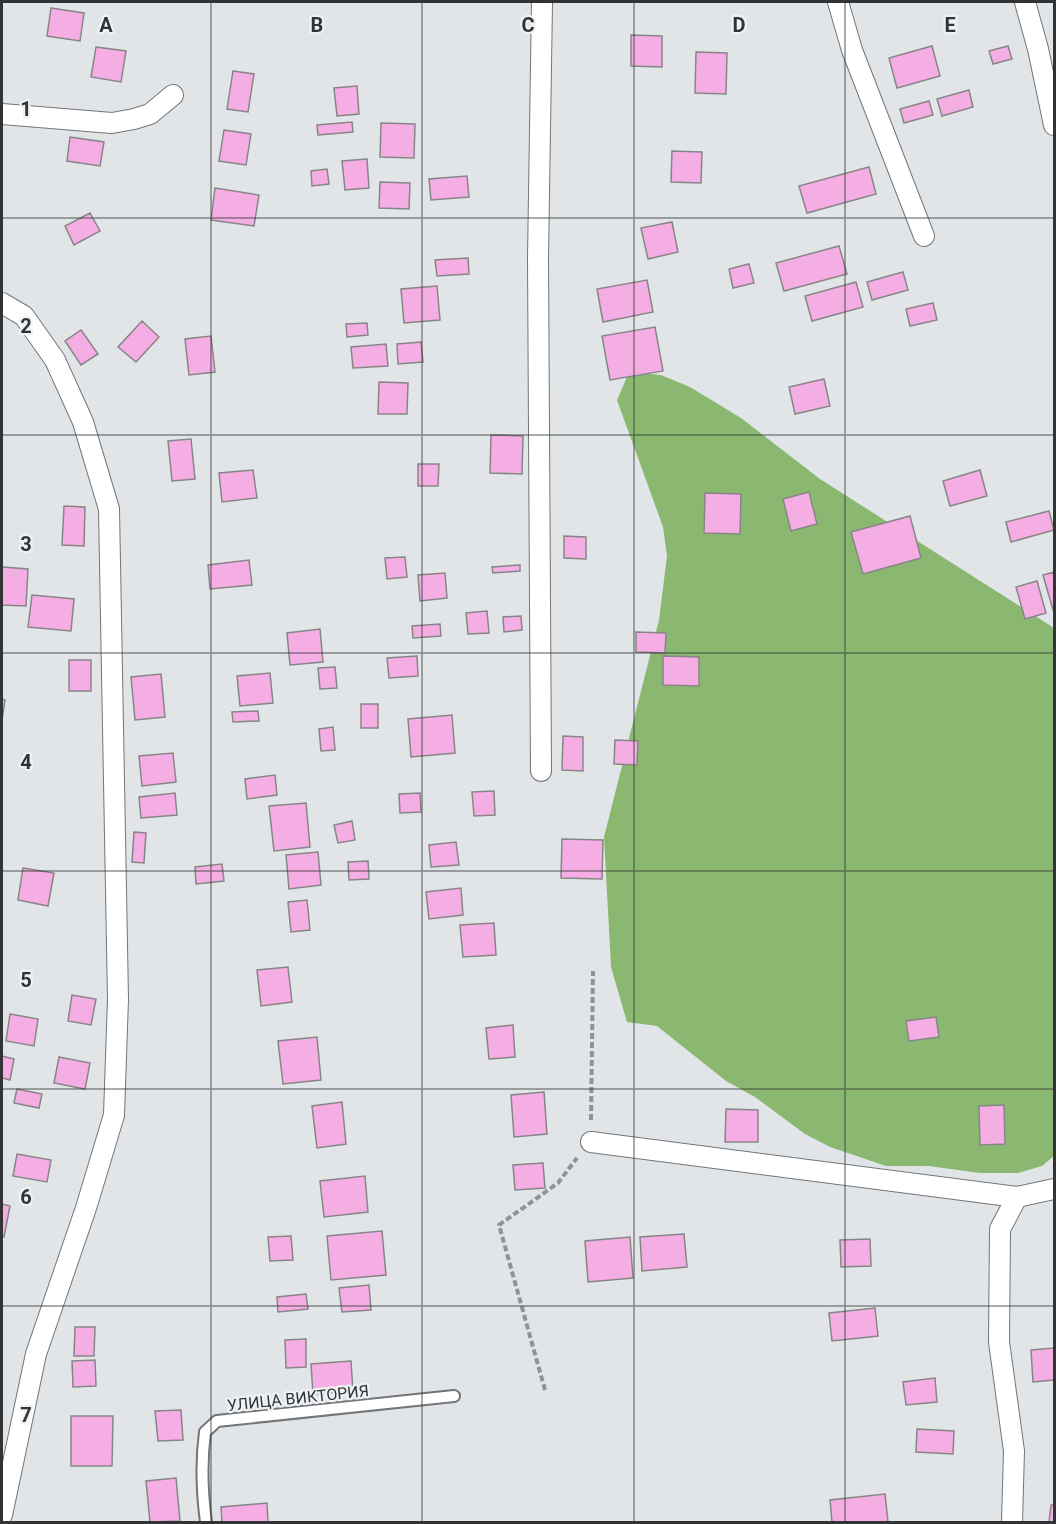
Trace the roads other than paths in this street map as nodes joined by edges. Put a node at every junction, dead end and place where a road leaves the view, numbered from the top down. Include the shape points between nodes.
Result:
1 (542, 2) edge
2 (838, 2) edge
3 (1025, 2) edge
4 (174, 95) dead end
5 (2, 114) edge
6 (1054, 125) edge
7 (924, 236) dead end
8 (2, 303) edge
9 (541, 771) dead end
10 (591, 1142) road end
11 (1054, 1189) edge
12 (1017, 1197) junction
13 (454, 1396) dead end
14 (2, 1515) edge
15 (206, 1522) edge
16 (1012, 1522) edge

1 - 9 street via 538,258
2 - 7 street via 852,50
3 - 6 street
4 - 5 street via 150,114 112,123
8 - 14 street via 24,316 55,360 83,422 109,509 118,999 114,1115 36,1354
10 - 12 street
11 - 12 street
12 - 16 street via 1000,1229 999,1342 1014,1451
13 - 15 lane, УЛИЦА ВИКТОРИЯ via 217,1421 205,1432 202,1454

